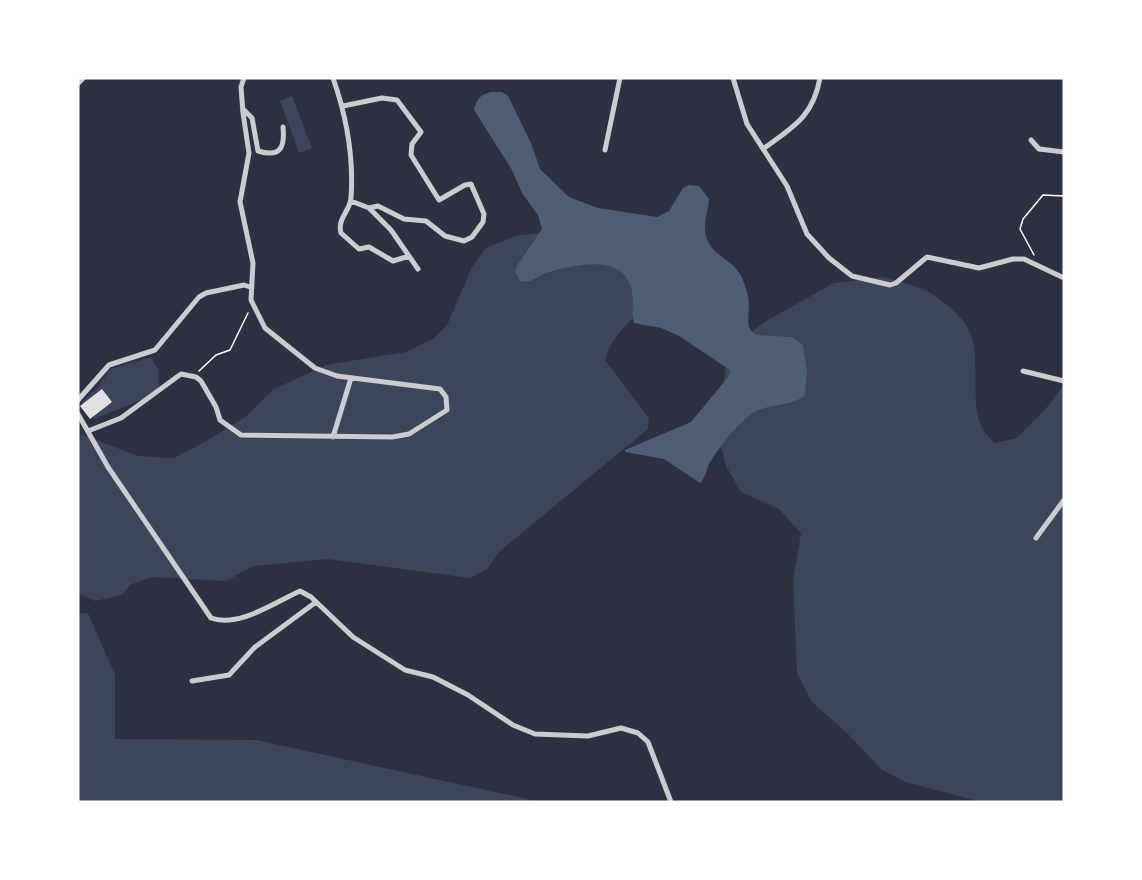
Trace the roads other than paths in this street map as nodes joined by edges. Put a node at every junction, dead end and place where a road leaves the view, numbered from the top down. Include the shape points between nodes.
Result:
1 (82, 78) edge
2 (244, 78) edge
3 (333, 78) edge
4 (620, 78) edge
5 (733, 78) edge
6 (820, 78) edge
7 (78, 82) edge
8 (343, 106) junction
9 (243, 109) junction
10 (283, 128) dead end
11 (1031, 141) dead end
12 (763, 149) junction
13 (605, 150) dead end
14 (1064, 152) edge
15 (351, 201) junction
16 (369, 208) junction
17 (409, 256) junction
18 (418, 269) dead end
19 (1064, 278) edge
20 (250, 287) junction
21 (1023, 371) dead end
22 (351, 378) junction
23 (1064, 381) edge
24 (78, 400) edge
25 (78, 414) edge
26 (88, 431) junction
27 (333, 437) junction
28 (1064, 500) edge
29 (1036, 538) dead end
30 (316, 602) junction
31 (192, 681) dead end
32 (671, 802) edge

1 - 7 street
2 - 9 street
3 - 8 street
4 - 13 street
5 - 12 street via 747,124
6 - 12 street via 817,99 807,114
8 - 15 street via 351,147
8 - 16 street via 382,98 397,100 421,132 412,144 411,155 439,200 471,184 484,214 472,237 464,241 455,240 426,222 404,219 378,206
9 - 10 street via 252,118 258,151 273,153 283,147
9 - 20 street via 249,153 240,201 252,248
11 - 14 street via 1039,149
12 - 19 street via 787,186 807,234 852,276 890,285 927,257 979,268 1024,259
15 - 16 street
15 - 17 street via 339,227 354,247 377,249 393,261
16 - 17 street
17 - 18 street
20 - 22 street via 253,306 265,328 315,368
20 - 24 street via 244,285 199,297 155,350 109,365
21 - 23 street
22 - 27 street
22 - 27 street via 440,389 446,397 447,410 409,434
25 - 26 street
26 - 27 street via 121,418 181,374 196,377 220,420 241,435
26 - 30 street via 108,467 211,618 234,620 300,591
28 - 29 street
30 - 31 street via 255,647 229,675
30 - 32 street via 353,636 405,670 433,677 535,734 588,736 621,728 638,733 648,742

